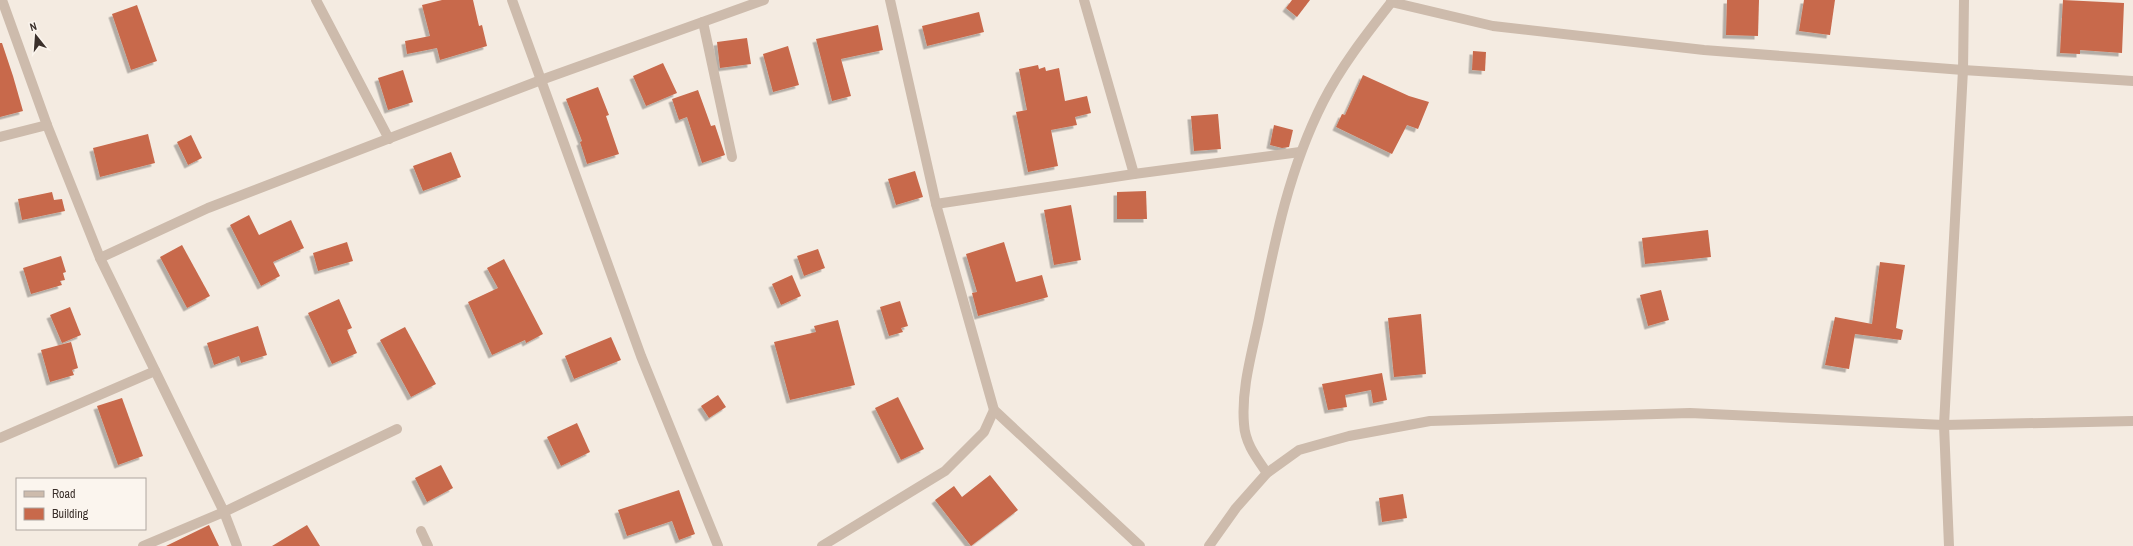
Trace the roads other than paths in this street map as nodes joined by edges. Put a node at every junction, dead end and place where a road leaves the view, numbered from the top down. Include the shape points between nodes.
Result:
1 (2, 0) edge
2 (316, 0) edge
3 (512, 0) edge
4 (764, 0) edge
5 (890, 0) edge
6 (1084, 0) edge
7 (1964, 0) edge
8 (1392, 1) edge
9 (703, 22) junction
10 (1963, 70) junction
11 (541, 80) junction
12 (2133, 81) edge
13 (47, 125) junction
14 (0, 137) edge
15 (389, 139) junction
16 (1300, 152) junction
17 (732, 157) dead end
18 (1134, 174) junction
19 (936, 204) junction
20 (100, 258) junction
21 (155, 371) junction
22 (994, 410) junction
23 (2133, 422) edge
24 (1944, 425) junction
25 (397, 429) dead end
26 (0, 438) edge
27 (1267, 473) junction
28 (224, 512) junction
29 (421, 531) dead end
30 (143, 546) edge
31 (238, 546) edge
32 (428, 546) edge
33 (718, 546) edge
34 (822, 546) edge
35 (1140, 546) edge
36 (1209, 546) edge
37 (1949, 546) edge

1 - 13 street
2 - 15 street
3 - 11 street
4 - 9 street
5 - 19 street
6 - 18 street
7 - 10 street
8 - 10 street via 1493,26 1704,50
8 - 16 street via 1323,101
9 - 11 street
9 - 17 street
10 - 12 street
10 - 24 street
11 - 15 street
11 - 33 street via 641,356
13 - 14 street
13 - 20 street
15 - 20 street via 208,208
16 - 18 street
16 - 27 street via 1280,217 1246,383 1244,424 1249,447
18 - 19 street
19 - 22 street
20 - 21 street
21 - 26 street
21 - 28 street
22 - 34 street via 984,432 945,471
22 - 35 street
23 - 24 street
24 - 27 street via 1690,413 1430,421 1349,436 1299,450
24 - 37 street
25 - 28 street
27 - 36 street via 1236,508
28 - 30 street
28 - 31 street
29 - 32 street

